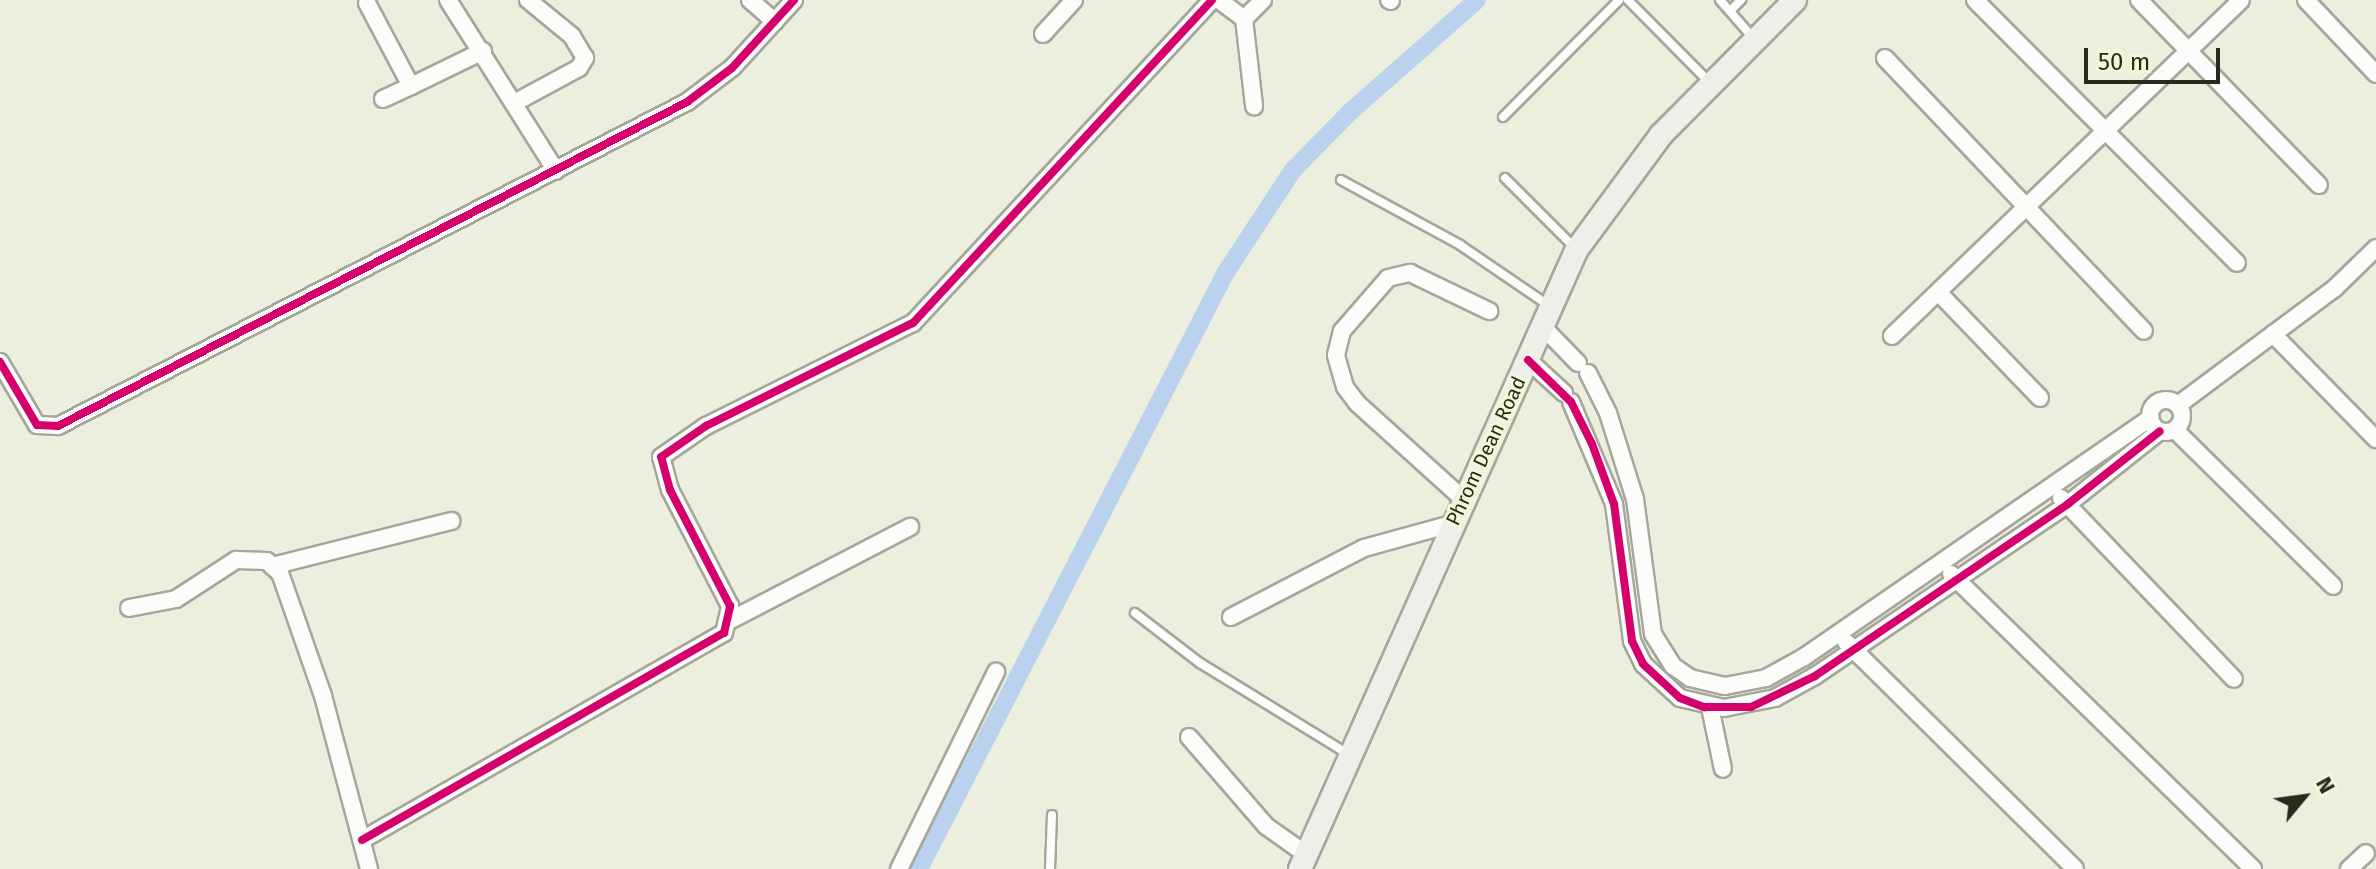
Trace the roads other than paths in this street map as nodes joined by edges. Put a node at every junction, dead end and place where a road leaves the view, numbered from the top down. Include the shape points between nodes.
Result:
1 (448, 0) edge
2 (528, 0) edge
3 (750, 0) edge
4 (794, 0) edge
5 (1074, 0) edge
6 (1212, 0) edge
7 (1219, 0) edge
8 (1263, 0) edge
9 (1619, 0) edge
10 (1628, 0) edge
11 (1720, 0) edge
12 (1741, 0) edge
13 (1795, 0) edge
14 (1975, 0) edge
15 (2139, 0) edge
16 (2241, 0) edge
17 (367, 3) dead end
18 (2313, 3) edge
19 (1730, 11) junction
20 (1244, 19) junction
21 (775, 22) junction
22 (1043, 34) dead end
23 (1754, 39) junction
24 (483, 51) junction
25 (2188, 51) junction
26 (1885, 58) dead end
27 (2376, 74) edge
28 (1711, 84) junction
29 (411, 86) junction
30 (383, 99) dead end
31 (516, 102) junction
32 (1254, 106) dead end
33 (1503, 117) dead end
34 (2102, 134) junction
35 (556, 171) junction
36 (1505, 178) dead end
37 (1341, 180) dead end
38 (2319, 185) dead end
39 (2026, 207) junction
40 (1577, 249) junction
41 (2376, 249) edge
42 (2237, 263) dead end
43 (1938, 292) junction
44 (1489, 311) dead end
45 (1545, 316) junction
46 (2144, 331) dead end
47 (2273, 334) junction
48 (1892, 336) dead end
49 (1528, 360) junction
50 (0, 362) edge
51 (1587, 374) junction
52 (2040, 398) dead end
53 (1570, 401) junction
54 (2178, 405) junction
55 (2162, 426) junction
56 (2376, 439) edge
57 (2049, 490) junction
58 (1462, 498) junction
59 (2068, 504) junction
60 (451, 521) dead end
61 (1451, 524) junction
62 (910, 527) dead end
63 (1646, 555) junction
64 (1624, 561) junction
65 (1941, 564) junction
66 (272, 566) junction
67 (1957, 579) junction
68 (2333, 586) dead end
69 (129, 608) dead end
70 (1135, 613) dead end
71 (1231, 617) dead end
72 (731, 620) junction
73 (1838, 633) junction
74 (1853, 650) junction
75 (996, 672) dead end
76 (2234, 679) dead end
77 (1710, 707) junction
78 (1189, 737) dead end
79 (1350, 756) junction
80 (1723, 769) dead end
81 (1052, 815) dead end
82 (362, 840) junction
83 (2366, 853) dead end
84 (1304, 862) edge
85 (369, 869) edge
86 (899, 869) edge
87 (1050, 869) edge
88 (2075, 869) edge
89 (2253, 869) edge
90 (2349, 869) edge

1 - 24 street
2 - 31 street via 572,36 585,58 579,68
3 - 21 street
4 - 21 street
5 - 22 street
6 - 72 street via 913,323 706,426 661,457 670,490 730,606
7 - 20 street
8 - 20 street
9 - 33 lane
10 - 28 lane
11 - 19 lane
12 - 19 lane
13 - 23 main road, Phrom Dean Road
14 - 34 street
15 - 25 street
16 - 25 street
17 - 29 street
18 - 27 street
19 - 23 lane
20 - 32 street
21 - 35 street via 713,85
23 - 28 main road, Phrom Dean Road
24 - 29 street
24 - 31 street
25 - 34 street
25 - 38 street
26 - 39 street
28 - 40 main road, Phrom Dean Road via 1661,135
29 - 30 street
31 - 35 street
34 - 39 street
34 - 42 street
35 - 50 street via 58,426 37,425
36 - 40 lane
37 - 45 lane via 1460,245
39 - 43 street
39 - 46 street
40 - 45 main road, Phrom Dean Road
41 - 47 street
43 - 48 street
43 - 52 street
44 - 58 street via 1410,273 1388,278 1342,331 1336,355 1345,387 1357,403
45 - 49 main road, Phrom Dean Road
45 - 51 street
47 - 54 street
47 - 56 street
49 - 53 street
49 - 58 main road, Phrom Dean Road
51 - 53 street
51 - 63 street via 1635,499
53 - 64 street via 1614,504
54 - 55 street via 2182,418
54 - 55 street via 2159,401
55 - 57 street
55 - 59 street
55 - 68 street
57 - 59 street
57 - 65 street
58 - 61 main road, Phrom Dean Road
59 - 67 street
59 - 76 street
60 - 66 street
61 - 71 street via 1364,548
61 - 79 main road, Phrom Dean Road
62 - 72 street
63 - 64 street
63 - 73 street via 1653,634 1673,666 1690,678 1709,685 1747,685
64 - 77 street via 1632,641 1643,664 1680,698
65 - 67 street
65 - 73 street
66 - 69 street via 255,558 236,560 176,599
66 - 82 street via 292,602 323,696
67 - 74 street
67 - 89 street
70 - 79 lane via 1200,663
72 - 82 street via 724,633
73 - 74 street
74 - 77 street via 1775,698 1751,707
74 - 88 street
75 - 86 street
77 - 80 street
78 - 84 street
79 - 84 main road, Phrom Dean Road
81 - 87 lane
82 - 85 street
83 - 90 street

